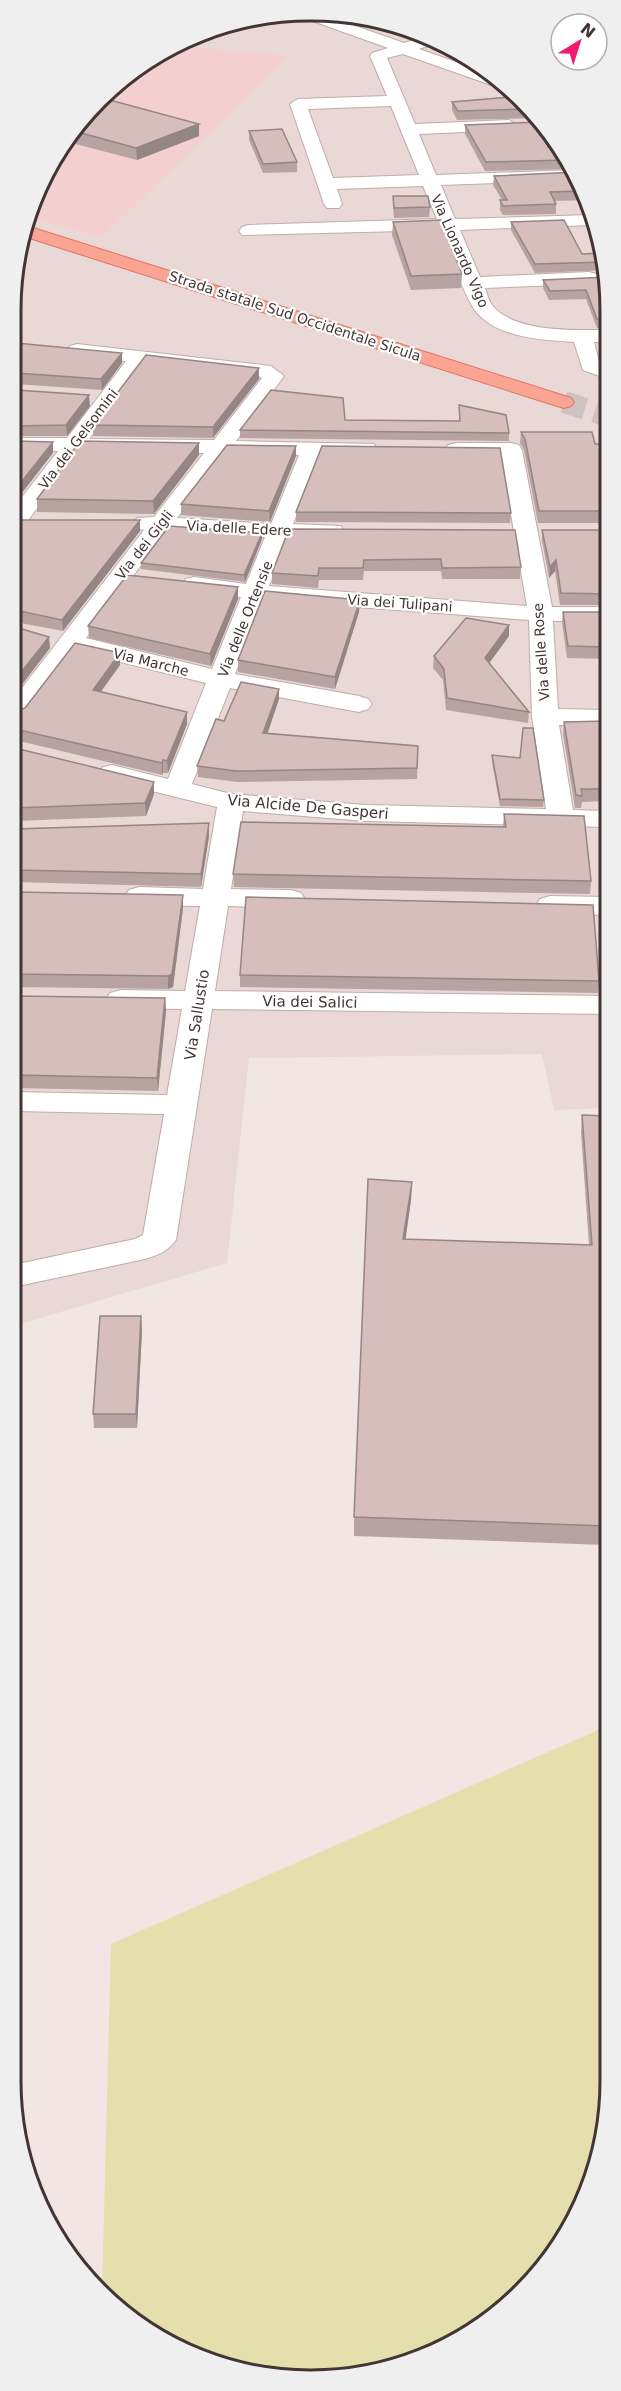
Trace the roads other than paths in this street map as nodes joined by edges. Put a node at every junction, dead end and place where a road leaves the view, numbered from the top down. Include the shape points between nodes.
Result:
1 (328, 22) edge
2 (421, 43) edge
3 (400, 48) junction
4 (479, 76) edge
5 (398, 101) junction
6 (530, 125) edge
7 (409, 129) junction
8 (566, 175) edge
9 (430, 181) junction
10 (326, 184) junction
11 (586, 220) edge
12 (449, 225) junction
13 (341, 228) junction
14 (248, 231) dead end
15 (32, 233) edge
16 (598, 278) edge
17 (474, 283) junction
18 (583, 336) junction
19 (600, 336) edge
20 (62, 348) edge
21 (141, 356) junction
22 (600, 370) edge
23 (84, 397) edge
24 (107, 399) junction
25 (564, 402) tunnel mouth
26 (21, 444) edge
27 (72, 446) junction
28 (221, 447) junction
29 (312, 448) junction
30 (383, 449) edge
31 (441, 450) edge
32 (21, 514) edge
33 (21, 521) edge
34 (41, 521) edge
35 (125, 523) edge
36 (161, 523) junction
37 (279, 531) junction
38 (350, 531) edge
39 (177, 582) edge
40 (256, 592) junction
41 (541, 614) junction
42 (600, 614) edge
43 (59, 639) junction
44 (221, 679) junction
45 (21, 704) edge
46 (359, 704) dead end
47 (545, 717) junction
48 (600, 718) edge
49 (84, 767) edge
50 (177, 789) junction
51 (221, 817) junction
52 (561, 818) junction
53 (600, 819) edge
54 (109, 895) edge
55 (216, 897) junction
56 (322, 900) edge
57 (524, 904) edge
58 (600, 906) edge
59 (95, 999) edge
60 (199, 1000) junction
61 (600, 1005) edge
62 (21, 1101) edge
63 (182, 1105) junction
64 (21, 1274) edge

1 - 3 street
2 - 3 street
3 - 4 street
3 - 5 street, Via Lionardo Vigo via 378,56
5 - 7 street, Via Lionardo Vigo
5 - 10 street via 298,105
6 - 7 street
7 - 9 street, Via Lionardo Vigo
8 - 9 street
9 - 10 street
9 - 12 street, Via Lionardo Vigo
10 - 13 street
11 - 12 street
12 - 13 street
12 - 17 street, Via Lionardo Vigo
13 - 14 street
15 - 25 main road, Strada statale Sud Occidentale Sicula
16 - 17 street
17 - 18 street, Via Lionardo Vigo via 491,317 547,334
18 - 19 street, Via Lionardo Vigo
18 - 22 street via 590,366
20 - 21 street
21 - 24 street, Via dei Gelsomini
21 - 28 street, Via dei Gigli via 264,370 274,376
23 - 24 street
24 - 27 street, Via dei Gelsomini
26 - 27 street
27 - 28 street
27 - 32 street, Via dei Gelsomini
28 - 29 street
28 - 36 street, Via dei Gigli
29 - 30 street
29 - 37 street, Via delle Ortensie
31 - 41 street, Via delle Rose via 511,450
33 - 34 street
35 - 36 street, Via delle Edere
36 - 37 street, Via delle Edere
36 - 43 street, Via dei Gigli via 132,577
37 - 38 street, Via delle Edere
37 - 40 street, Via delle Ortensie
39 - 40 street, Via dei Tulipani
40 - 41 street, Via dei Tulipani
40 - 44 street, Via delle Ortensie
41 - 42 street, Via dei Tulipani
41 - 47 street, Via delle Rose
43 - 44 street, Via Marche
43 - 45 street, Via dei Gigli
44 - 46 street, Via Marche
44 - 50 street, Via delle Ortensie
47 - 48 street
47 - 52 street, Via delle Rose
49 - 50 street, Via Alcide De Gasperi
50 - 51 street, Via Alcide De Gasperi
51 - 52 street, Via Alcide De Gasperi via 365,813
51 - 55 street, Via Sallustio
52 - 53 street, Via Alcide De Gasperi
54 - 55 street
55 - 56 street
55 - 60 street, Via Sallustio
57 - 58 street
59 - 60 street, Via dei Salici
60 - 61 street, Via dei Salici
60 - 63 street, Via Sallustio
62 - 63 street
63 - 64 street, Via Sallustio via 159,1240 145,1248

